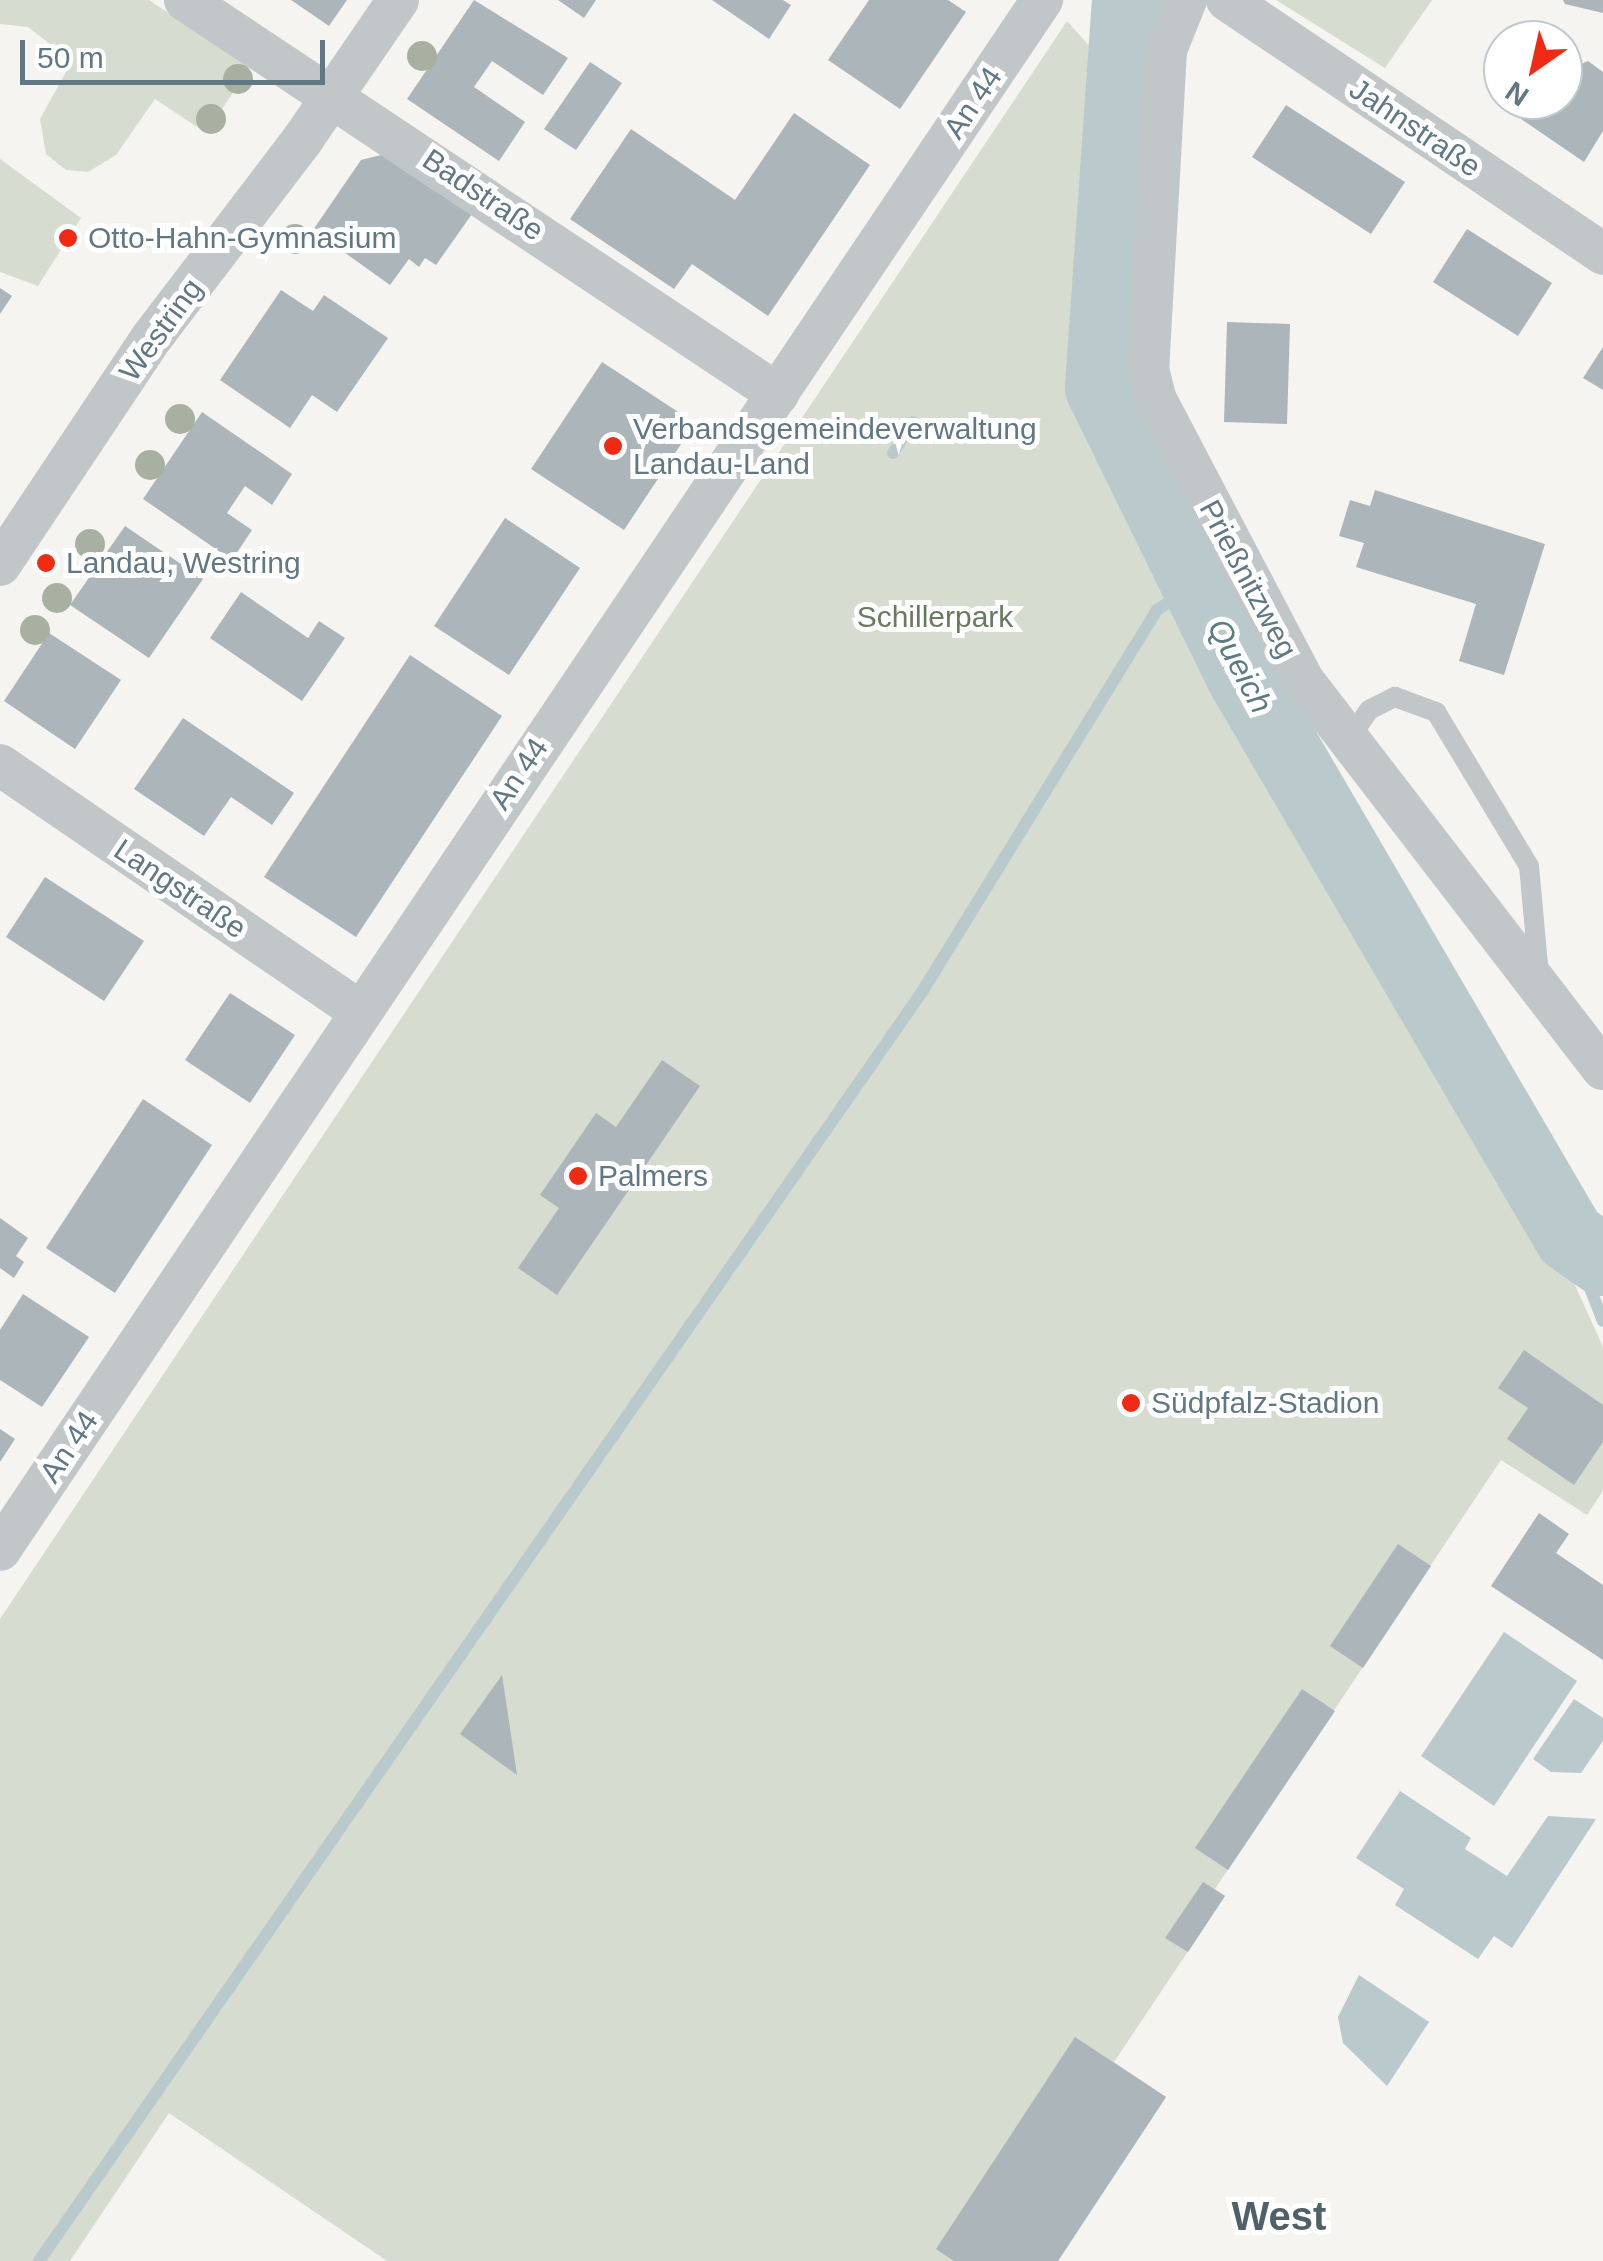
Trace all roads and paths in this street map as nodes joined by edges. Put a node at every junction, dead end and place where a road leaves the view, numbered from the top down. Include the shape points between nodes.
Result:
1 (185, 0) edge
2 (398, 0) edge
3 (1042, 0) edge
4 (1186, 0) edge
5 (1227, 0) edge
6 (333, 96) junction
7 (1603, 254) edge
8 (778, 394) junction
9 (0, 566) edge
10 (1348, 741) junction
11 (0, 765) edge
12 (1541, 992) junction
13 (361, 1012) junction
14 (1603, 1069) edge
15 (0, 1550) edge

1 - 6 street, Badstraße
2 - 6 street, Westring
3 - 8 street, An 44
4 - 10 street, Prießnitzweg via 1166,50 1148,369 1167,426 1264,614
5 - 7 street, Jahnstraße
6 - 8 street, Badstraße
6 - 9 street, Westring via 153,336
8 - 13 street, An 44
10 - 12 street, Prießnitzweg
10 - 12 lane via 1369,710 1395,697 1436,712 1528,866
11 - 13 street, Langstraße
12 - 14 street, Prießnitzweg
13 - 15 street, An 44

